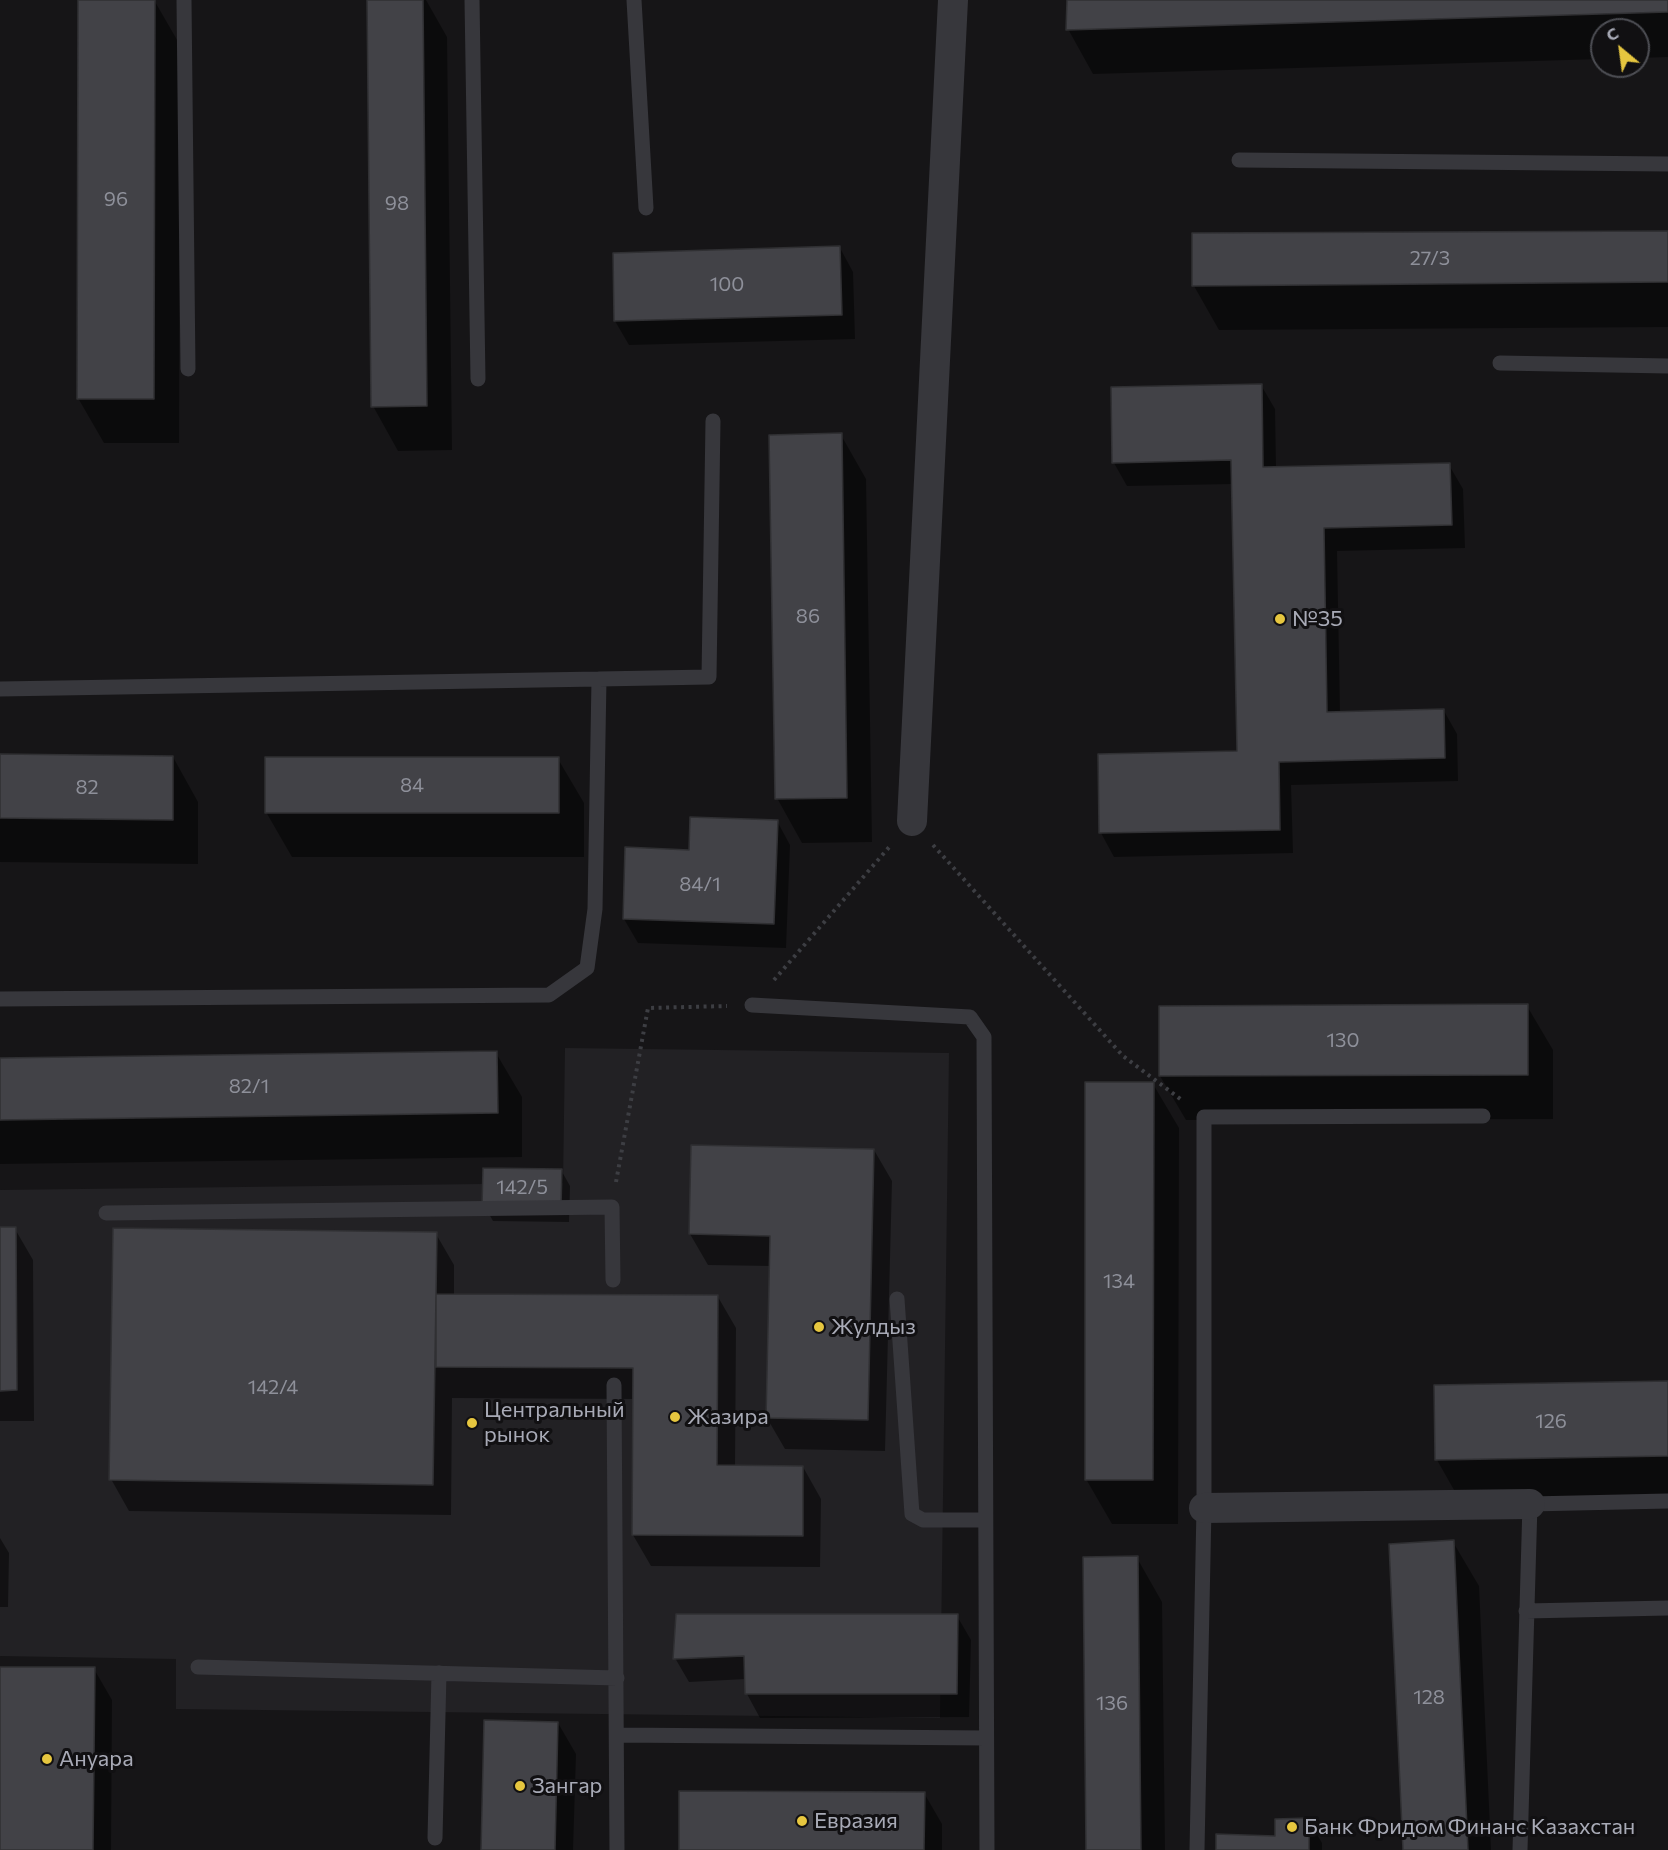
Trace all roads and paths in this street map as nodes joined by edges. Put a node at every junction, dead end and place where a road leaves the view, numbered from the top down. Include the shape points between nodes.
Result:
1 (184, 0) edge
2 (472, 0) edge
3 (634, 0) edge
4 (953, 0) edge
5 (1239, 160) dead end
6 (1668, 164) edge
7 (646, 208) dead end
8 (1500, 363) dead end
9 (1668, 366) edge
10 (189, 369) dead end
11 (478, 379) dead end
12 (713, 421) dead end
13 (599, 679) junction
14 (0, 688) edge
15 (912, 821) joint
16 (0, 999) edge
17 (752, 1005) dead end
18 (1483, 1116) dead end
19 (1204, 1118) junction
20 (106, 1213) dead end
21 (613, 1280) dead end
22 (897, 1299) dead end
23 (614, 1385) dead end
24 (1668, 1501) edge
25 (1530, 1504) junction
26 (1204, 1508) junction
27 (985, 1520) junction
28 (1668, 1608) edge
29 (1526, 1611) junction
30 (198, 1667) dead end
31 (439, 1673) junction
32 (617, 1678) junction
33 (617, 1735) junction
34 (986, 1738) junction
35 (435, 1838) dead end
36 (617, 1850) edge
37 (987, 1850) edge
38 (1197, 1850) edge
39 (1520, 1850) edge

1 - 10 lane
2 - 11 lane
3 - 7 lane
4 - 15 street
5 - 6 lane
8 - 9 lane
12 - 13 lane via 709,677
13 - 14 lane
13 - 16 lane via 595,909 587,968 549,995
15 - 19 path via 1123,1056
17 - 27 lane via 970,1017 984,1037
18 - 19 lane
19 - 26 lane
20 - 21 lane via 612,1207
22 - 27 lane via 912,1514 923,1520
23 - 32 lane
24 - 25 lane
25 - 26 street
25 - 29 lane
26 - 38 lane
27 - 34 lane
28 - 29 lane
29 - 39 lane
30 - 31 lane
31 - 32 lane
31 - 35 lane
32 - 33 lane
33 - 34 lane
33 - 36 lane
34 - 37 lane

